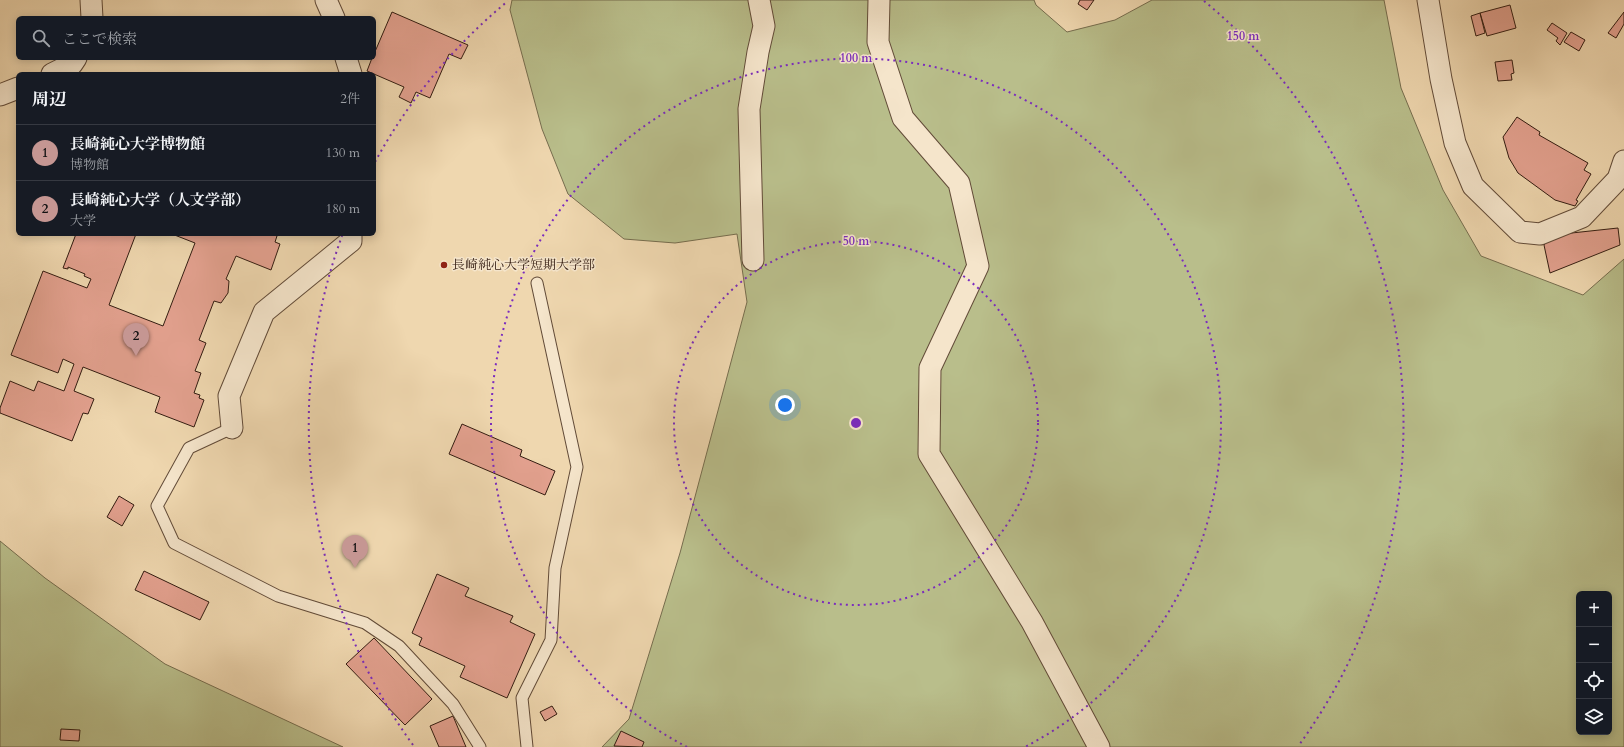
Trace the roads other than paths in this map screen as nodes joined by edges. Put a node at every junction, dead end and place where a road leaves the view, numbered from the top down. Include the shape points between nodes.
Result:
1 (91, 0) edge
2 (326, 0) edge
3 (759, 0) edge
4 (879, 0) edge
5 (1428, 0) edge
6 (92, 16) edge
7 (333, 16) edge
8 (75, 60) edge
9 (347, 60) edge
10 (56, 72) edge
11 (350, 72) edge
12 (16, 89) edge
13 (0, 95) edge
14 (1624, 161) edge
15 (351, 236) edge
16 (753, 260) dead end
17 (537, 283) dead end
18 (232, 428) joint
19 (480, 747) edge
20 (527, 747) edge
21 (1099, 747) edge

1 - 6 street
2 - 7 street
3 - 16 street via 764,26 750,109
4 - 21 street via 878,42 903,118 959,183 978,266 930,368 929,454 1032,622
5 - 14 street via 1456,143 1473,186 1520,232 1540,234 1582,217 1618,179
8 - 10 street
9 - 11 street
12 - 13 street
15 - 18 street via 351,241 264,312 229,396
17 - 20 lane via 577,467 556,568 550,640 522,698
18 - 19 lane via 189,448 157,506 174,543 278,596 365,623 399,646 453,704

